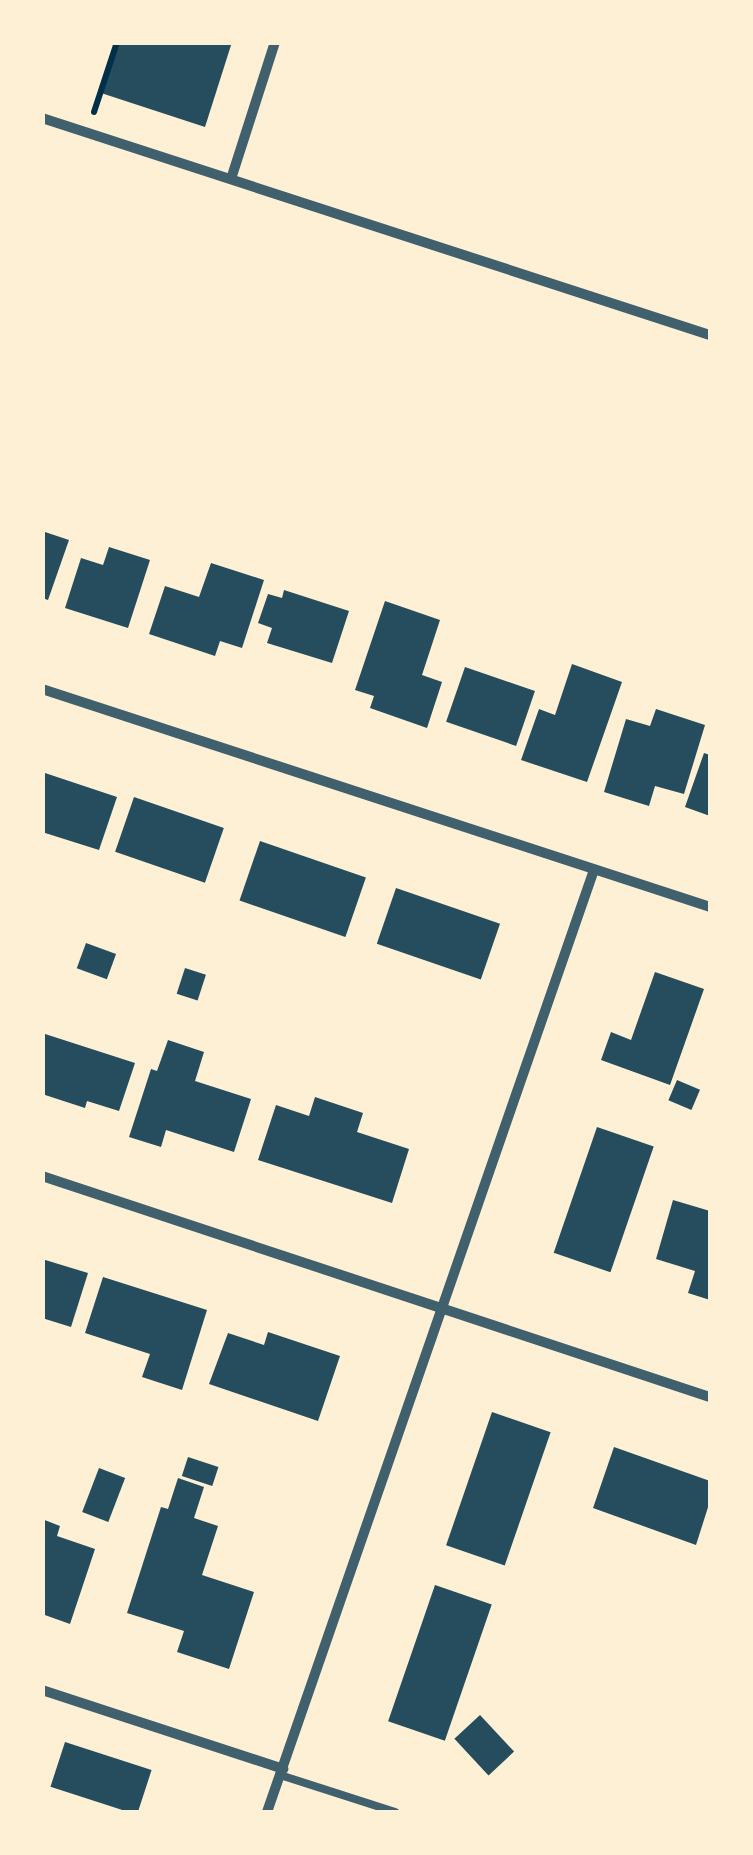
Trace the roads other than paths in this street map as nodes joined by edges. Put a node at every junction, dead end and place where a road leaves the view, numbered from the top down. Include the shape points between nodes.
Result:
1 (275, 42) edge
2 (42, 118) edge
3 (231, 179) junction
4 (710, 335) edge
5 (42, 690) edge
6 (594, 870) junction
7 (710, 907) edge
8 (42, 1176) edge
9 (443, 1307) junction
10 (710, 1397) edge
11 (42, 1690) edge
12 (281, 1772) junction
13 (267, 1812) edge
14 (395, 1812) edge

1 - 3 street
2 - 3 street
3 - 4 street
5 - 6 street
6 - 7 street
6 - 9 street
8 - 9 street
9 - 10 street
9 - 12 street
11 - 12 street
12 - 13 street
12 - 14 lane

